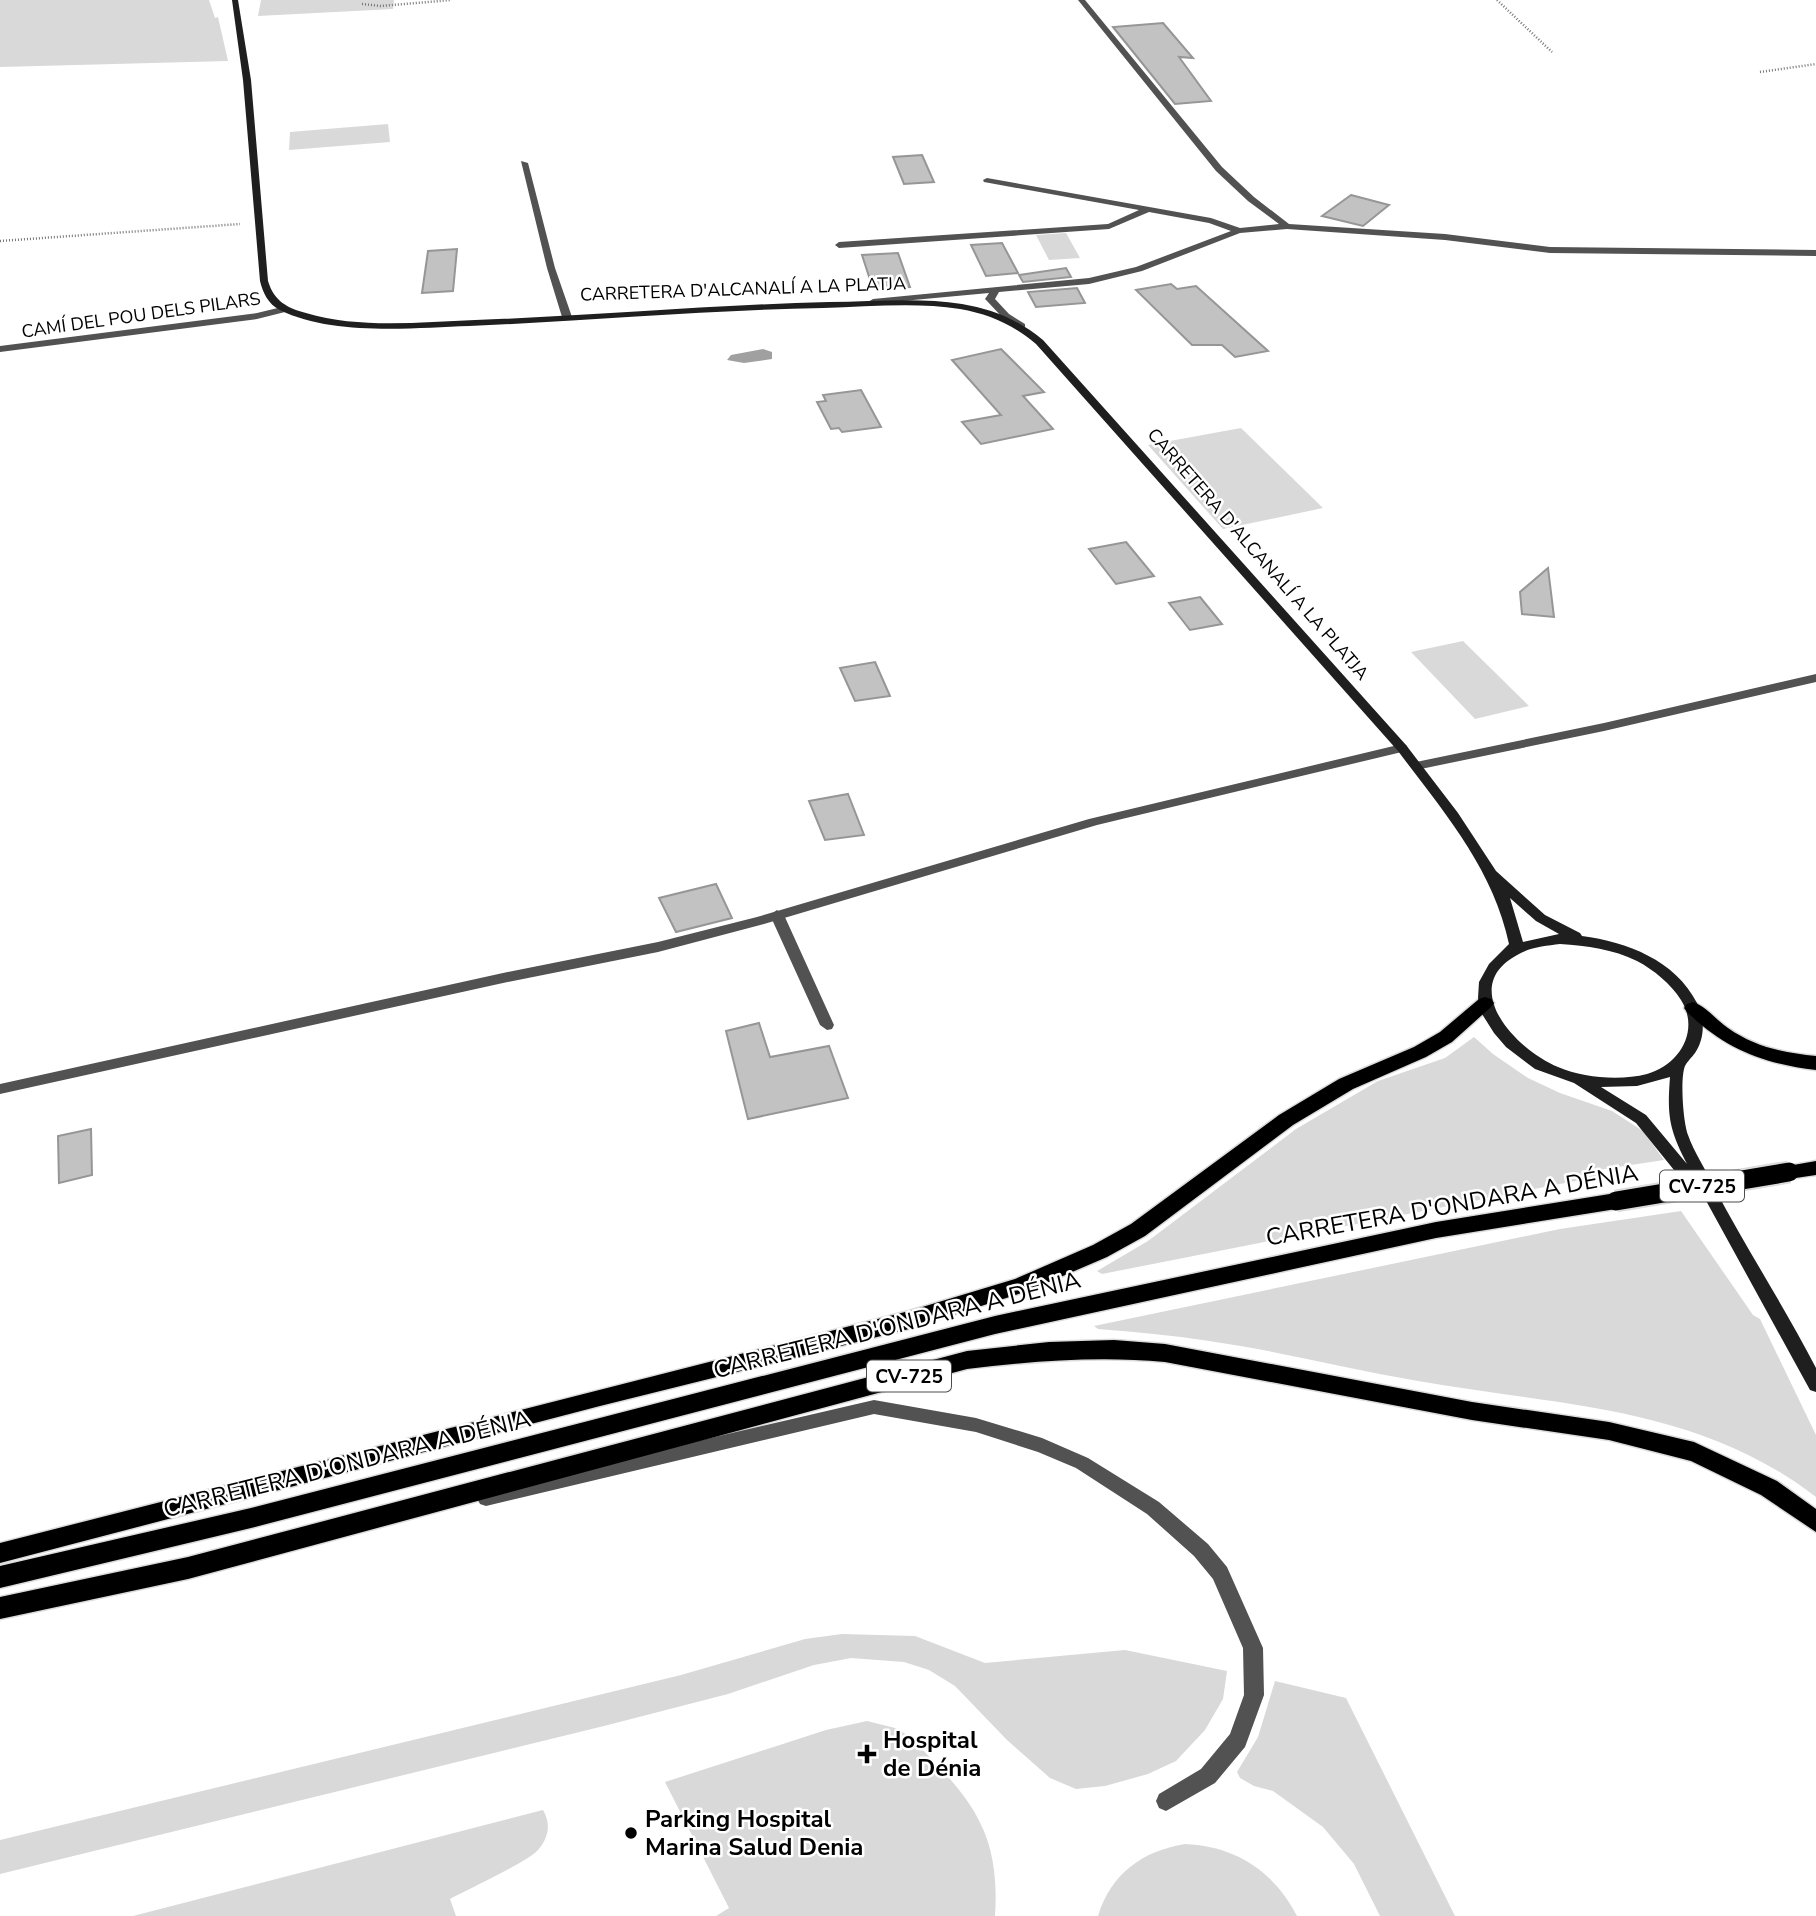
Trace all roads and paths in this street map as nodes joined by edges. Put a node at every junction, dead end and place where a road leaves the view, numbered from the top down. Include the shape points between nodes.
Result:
1 (235, 0) edge
2 (451, 0) edge
3 (1081, 0) edge
4 (1497, 0) edge
5 (362, 4) dead end
6 (1552, 52) dead end
7 (1816, 64) edge
8 (1760, 72) dead end
9 (524, 163) dead end
10 (987, 180) dead end
11 (1147, 210) junction
12 (259, 223) junction
13 (1287, 226) junction
14 (1239, 231) junction
15 (0, 241) edge
16 (839, 245) dead end
17 (1816, 253) edge
18 (995, 291) junction
19 (845, 305) junction
20 (286, 309) junction
21 (567, 317) junction
22 (1022, 326) junction
23 (0, 349) edge
24 (1816, 678) edge
25 (1402, 748) junction
26 (1416, 766) junction
27 (1484, 863) junction
28 (777, 915) junction
29 (1590, 941) junction
30 (1510, 953) junction
31 (1485, 1003) junction
32 (1693, 1008) junction
33 (827, 1025) dead end
34 (1816, 1063) edge
35 (1678, 1066) junction
36 (1573, 1078) junction
37 (0, 1088) edge
38 (1816, 1168) edge
39 (1726, 1223) junction
40 (1816, 1385) edge
41 (1816, 1522) edge
42 (0, 1553) edge
43 (188, 1568) junction
44 (0, 1577) edge
45 (0, 1608) edge
46 (1166, 1801) dead end

1 - 12 main road
2 - 5 path
3 - 13 street via 1219,169
4 - 6 path
7 - 8 path
9 - 21 street
10 - 11 street
11 - 14 street via 1212,221
11 - 16 street via 1109,226
12 - 15 path
12 - 20 main road via 267,292
13 - 14 street
13 - 17 street via 1550,250
14 - 18 street via 1119,275
18 - 19 street
18 - 22 street via 990,299
19 - 21 main road, CARRETERA D'ALCANALÍ A LA PLATJA
19 - 22 main road, CARRETERA D'ALCANALÍ A LA PLATJA via 950,306 1000,316
20 - 21 main road, CARRETERA D'ALCANALÍ A LA PLATJA via 333,320 400,324
20 - 23 street, CAMÍ DEL POU DELS PILARS
22 - 25 main road, CARRETERA D'ALCANALÍ A LA PLATJA via 1066,369
24 - 26 street
25 - 26 main road, CARRETERA D'ALCANALÍ A LA PLATJA
25 - 28 street via 1094,821
26 - 27 main road, CARRETERA D'ALCANALÍ A LA PLATJA
27 - 29 main road, CARRETERA D'ALCANALÍ A LA PLATJA via 1534,915
27 - 30 main road, CARRETERA D'ALCANALÍ A LA PLATJA via 1514,927 1516,944
28 - 33 street
28 - 37 street via 657,947
29 - 30 main road via 1532,943
29 - 32 main road via 1653,965 1677,985
30 - 31 main road via 1494,967 1486,984
31 - 36 main road via 1494,1026 1514,1047
31 - 42 main road, CV-725 via 1446,1037 1346,1084 1286,1120 1138,1230 1021,1285 909,1320
32 - 34 main road via 1738,1045 1785,1060
32 - 35 main road via 1697,1029 1692,1049
35 - 36 main road via 1649,1080 1613,1083
35 - 39 main road via 1675,1109 1680,1135
36 - 39 main road via 1641,1119
38 - 44 main road, CARRETERA D'ONDARA A DÉNIA / CV-725, bridge via 1410,1235 1008,1322 251,1518
39 - 40 main road
41 - 43 main road, CV-725 via 1746,1475 1694,1452 1643,1439 1165,1353 1114,1349 967,1360
43 - 45 main road, CV-725
43 - 46 street via 874,1407 976,1425 1042,1446 1122,1487 1179,1529 1220,1573 1253,1648 1254,1695 1238,1740 1208,1776

